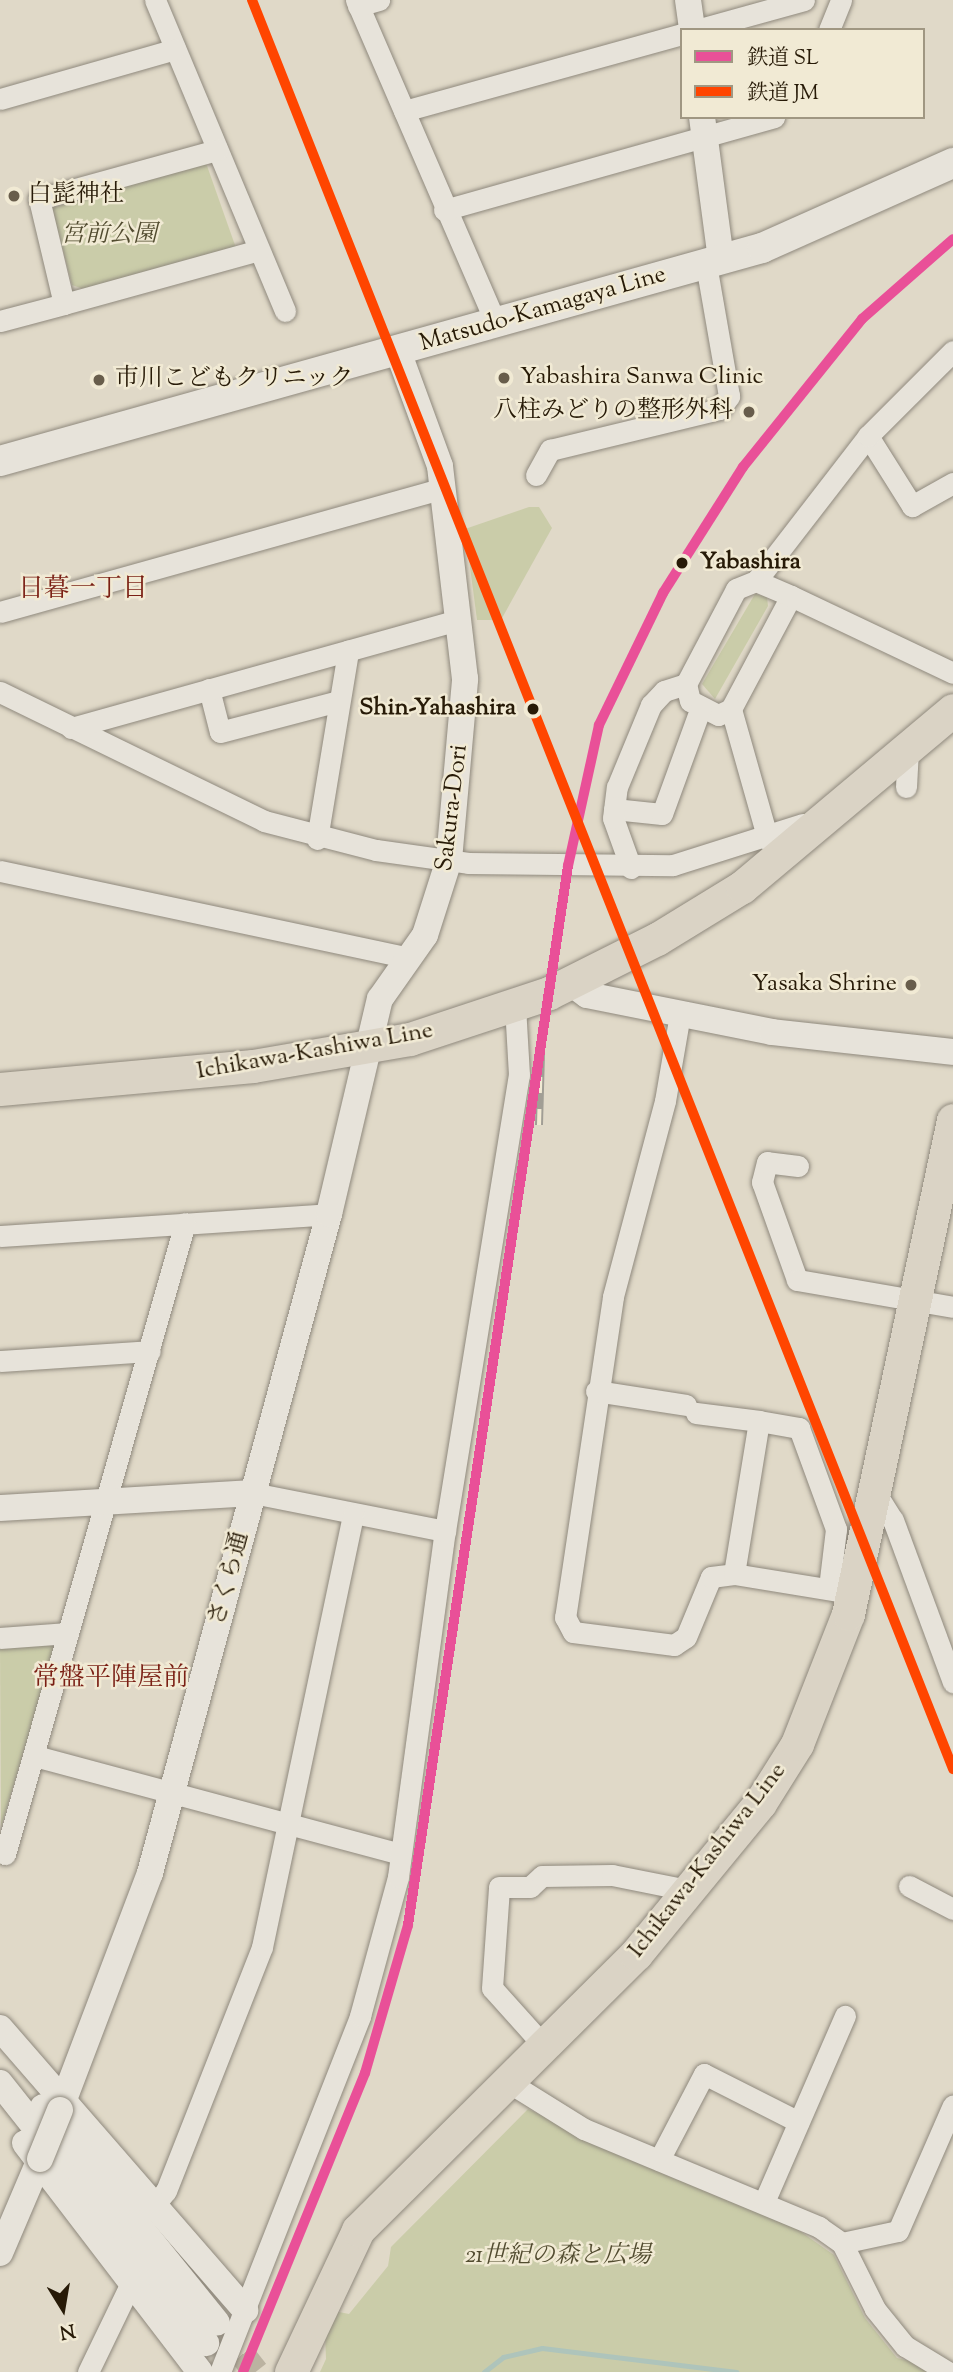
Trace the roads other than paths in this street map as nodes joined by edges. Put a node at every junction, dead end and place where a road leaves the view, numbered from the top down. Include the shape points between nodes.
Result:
1 (155, 0) edge
2 (379, 0) edge
3 (688, 0) edge
4 (804, 0) edge
5 (841, 0) edge
6 (357, 3) edge
7 (694, 28) edge
8 (701, 28) edge
9 (830, 28) edge
10 (680, 35) edge
11 (175, 49) junction
12 (0, 99) edge
13 (404, 111) junction
14 (760, 119) edge
15 (703, 127) edge
16 (217, 150) junction
17 (953, 163) edge
18 (444, 210) junction
19 (259, 250) junction
20 (714, 262) junction
21 (64, 304) junction
22 (285, 311) dead end
23 (0, 321) edge
24 (496, 323) junction
25 (398, 351) junction
26 (953, 351) edge
27 (868, 436) junction
28 (0, 461) edge
29 (536, 475) dead end
30 (953, 483) edge
31 (443, 488) junction
32 (756, 581) junction
33 (791, 596) junction
34 (0, 612) edge
35 (458, 620) junction
36 (348, 651) junction
37 (953, 673) edge
38 (687, 684) junction
39 (209, 689) junction
40 (0, 691) edge
41 (338, 701) junction
42 (701, 707) junction
43 (731, 709) junction
44 (953, 710) edge
45 (71, 728) junction
46 (908, 749) junction
47 (906, 787) dead end
48 (860, 791) junction
49 (614, 808) junction
50 (317, 839) junction
51 (768, 840) junction
52 (449, 860) junction
53 (631, 868) junction
54 (0, 871) edge
55 (410, 958) junction
56 (571, 983) junction
57 (515, 1006) junction
58 (680, 1014) junction
59 (370, 1046) junction
60 (953, 1052) edge
61 (0, 1088) edge
62 (953, 1120) edge
63 (798, 1166) dead end
64 (329, 1214) junction
65 (185, 1223) junction
66 (0, 1236) edge
67 (912, 1300) junction
68 (953, 1307) edge
69 (150, 1351) junction
70 (0, 1361) edge
71 (596, 1391) junction
72 (759, 1421) junction
73 (253, 1493) junction
74 (870, 1497) junction
75 (107, 1501) junction
76 (0, 1508) edge
77 (353, 1515) junction
78 (445, 1531) junction
79 (734, 1574) junction
80 (844, 1586) junction
81 (68, 1633) junction
82 (0, 1638) edge
83 (953, 1682) edge
84 (35, 1756) junction
85 (174, 1792) junction
86 (292, 1825) junction
87 (400, 1854) junction
88 (2, 1857) edge
89 (909, 1886) dead end
90 (687, 1889) junction
91 (953, 1909) edge
92 (845, 2016) dead end
93 (0, 2028) edge
94 (545, 2047) junction
95 (0, 2054) edge
96 (510, 2083) junction
97 (0, 2084) edge
98 (953, 2105) edge
99 (61, 2107) junction
100 (0, 2112) edge
101 (799, 2122) junction
102 (659, 2160) junction
103 (39, 2161) junction
104 (765, 2202) junction
105 (152, 2208) junction
106 (842, 2243) junction
107 (0, 2253) edge
108 (130, 2285) junction
109 (245, 2310) junction
110 (88, 2372) edge
111 (200, 2372) edge
112 (220, 2372) edge
113 (291, 2372) edge
114 (948, 2372) edge

1 - 11 street
2 - 6 street
3 - 7 street
4 - 8 street
5 - 9 street
6 - 13 street
10 - 13 street
11 - 12 street
11 - 16 street
13 - 18 street
14 - 15 street
15 - 18 street
15 - 20 street
16 - 19 street
16 - 21 street via 39,199
17 - 20 main road, Matsudo-Kamagaya Line via 825,224
18 - 24 street
19 - 21 street
19 - 22 street
20 - 24 main road, Matsudo-Kamagaya Line
20 - 29 street via 729,396 720,409 550,450
21 - 23 street
24 - 25 main road, Matsudo-Kamagaya Line
25 - 28 main road, Matsudo-Kamagaya Line
25 - 31 street, Sakura-Dori
26 - 27 street
27 - 30 street via 912,506
27 - 32 street
31 - 34 street
31 - 35 street, Sakura-Dori
32 - 33 street
32 - 38 street via 736,589
33 - 37 street
33 - 43 street
35 - 36 street
35 - 52 street, Sakura-Dori via 464,707
36 - 39 street
36 - 41 street
38 - 42 street via 690,701
38 - 49 street via 664,691 651,705
39 - 41 street via 220,732
39 - 45 street
40 - 45 street
41 - 50 street
42 - 43 street via 718,715
42 - 49 street via 662,814
43 - 51 street
44 - 46 main road, Ichikawa-Kashiwa Line
45 - 50 street via 264,821
46 - 47 street
46 - 48 main road, Ichikawa-Kashiwa Line
48 - 51 street
48 - 56 main road, Ichikawa-Kashiwa Line via 779,861 705,912
49 - 53 street
50 - 52 street
51 - 53 street via 705,859
52 - 53 street
52 - 55 street, Sakura-Dori via 439,901
54 - 55 street
55 - 59 street, Sakura-Dori via 380,999
56 - 57 main road, Ichikawa-Kashiwa Line
56 - 58 street via 587,995
57 - 59 main road, Ichikawa-Kashiwa Line
57 - 78 street via 519,1075
58 - 60 street via 848,1043
58 - 71 street via 665,1101 623,1244
59 - 61 main road, Ichikawa-Kashiwa Line via 176,1076
59 - 64 street, さくら通
62 - 67 main road, Ichikawa-Kashiwa Line
63 - 67 street via 767,1162 762,1182 797,1280
64 - 65 street
64 - 73 street, さくら通
65 - 66 street
65 - 69 street
67 - 68 street
67 - 74 main road, Ichikawa-Kashiwa Line
69 - 70 street
69 - 75 street
71 - 72 street
71 - 79 street via 568,1626 573,1632 674,1645 686,1637 711,1577
72 - 79 street
72 - 80 street via 799,1428 836,1529
73 - 75 street
73 - 77 street
73 - 85 street, さくら通
74 - 80 main road, Ichikawa-Kashiwa Line
74 - 83 street via 893,1520
75 - 76 street
75 - 81 street
77 - 78 street
77 - 86 street
78 - 87 street
79 - 80 street
80 - 90 main road, Ichikawa-Kashiwa Line via 823,1686 792,1753 760,1803
81 - 82 street
81 - 84 street
84 - 85 street
84 - 88 street
85 - 86 street
85 - 99 street, さくら通 via 130,1938
86 - 87 street
86 - 105 street via 262,1947 229,2038 166,2192
87 - 109 street via 376,1968
89 - 91 street
90 - 94 main road, Ichikawa-Kashiwa Line via 636,1954
90 - 94 street via 612,1875 542,1876 530,1888 499,1886 492,1988
92 - 101 street
93 - 99 street
94 - 96 main road, Ichikawa-Kashiwa Line
95 - 97 street via 211,2333
96 - 102 street via 584,2129
96 - 113 main road, Ichikawa-Kashiwa Line via 358,2230
98 - 106 street via 898,2231
99 - 103 street, さくら通, bridge
99 - 105 street
100 - 103 street
101 - 102 street via 704,2074
101 - 104 street
102 - 104 street
103 - 107 street, さくら通
103 - 108 street
104 - 106 street
105 - 109 street
106 - 114 street via 875,2309 905,2346
108 - 110 street
108 - 111 street
109 - 112 street

